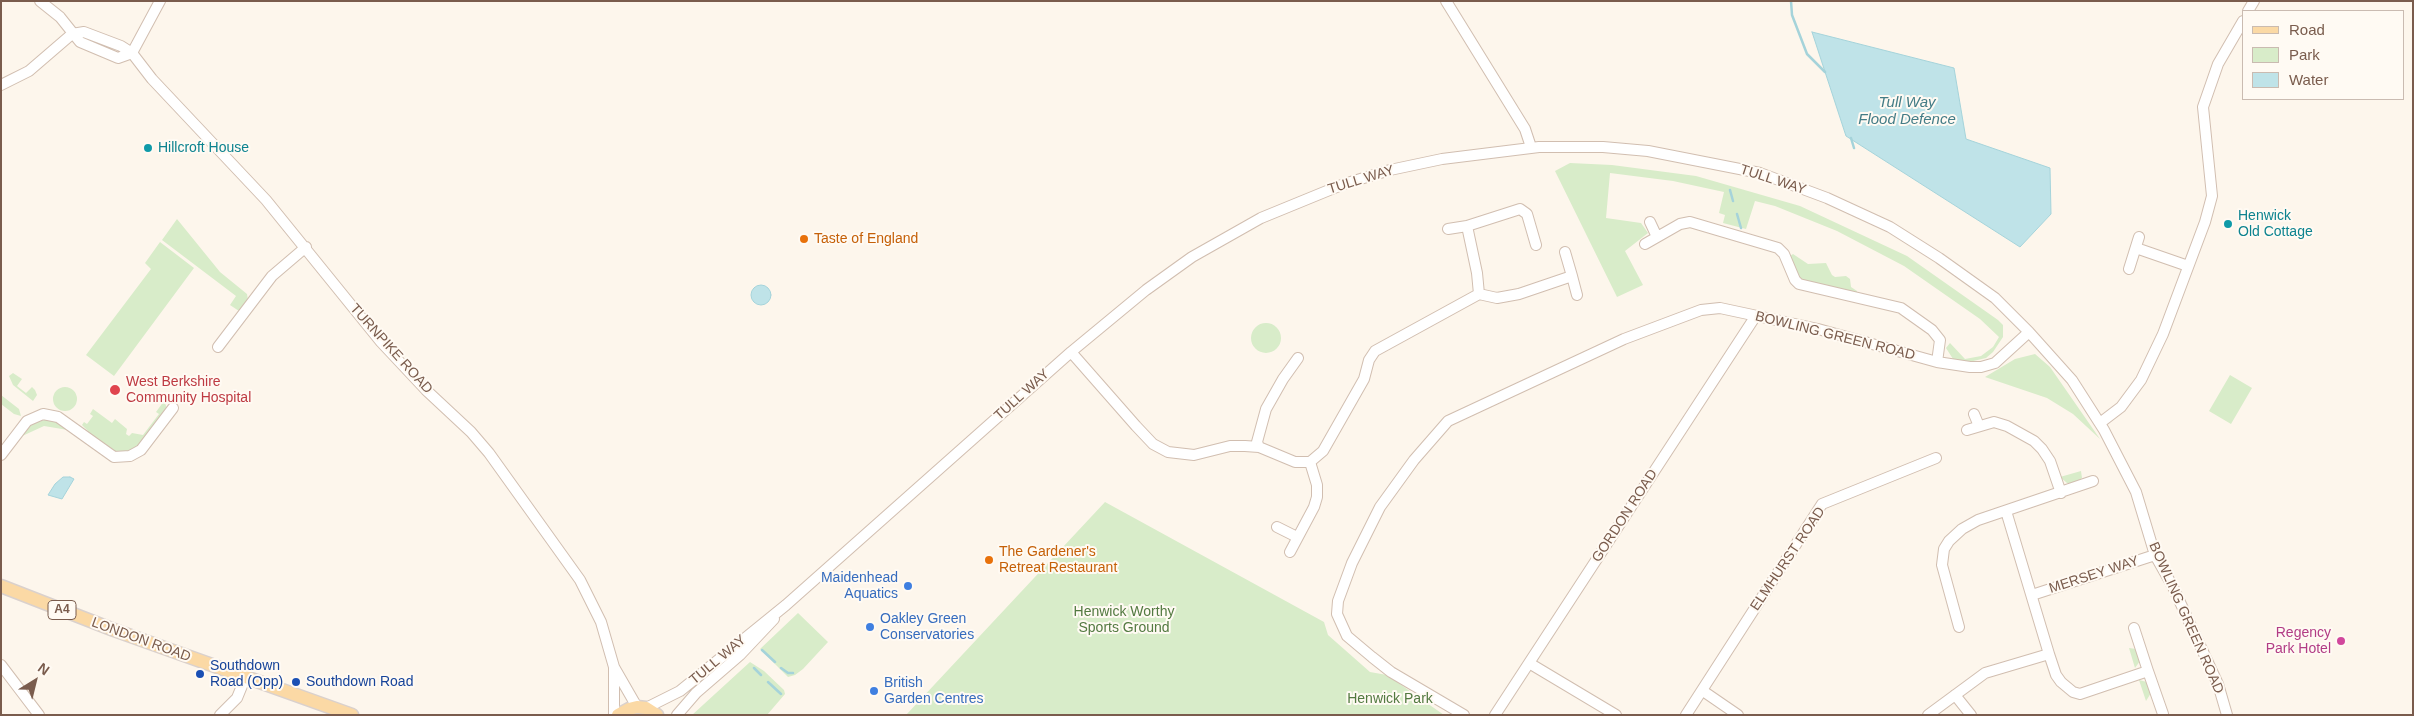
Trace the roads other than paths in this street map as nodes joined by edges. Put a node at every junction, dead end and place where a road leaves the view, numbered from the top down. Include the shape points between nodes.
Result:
1 (40, 1) edge
2 (160, 1) edge
3 (1446, 1) edge
4 (2242, 23) edge
5 (72, 34) junction
6 (132, 53) junction
7 (1, 85) edge
8 (1531, 148) junction
9 (1650, 222) dead end
10 (1467, 226) junction
11 (1448, 229) dead end
12 (1657, 237) junction
13 (2138, 237) dead end
14 (1645, 244) dead end
15 (1536, 245) dead end
16 (306, 247) junction
17 (2136, 248) junction
18 (1565, 252) dead end
19 (2188, 266) junction
20 (2129, 268) dead end
21 (1572, 276) junction
22 (1479, 294) junction
23 (1577, 295) dead end
24 (1755, 318) junction
25 (2029, 332) junction
26 (218, 347) dead end
27 (1071, 352) junction
28 (1298, 358) dead end
29 (1937, 362) junction
30 (173, 408) dead end
31 (1974, 414) dead end
32 (2100, 423) junction
33 (1979, 426) junction
34 (1967, 430) dead end
35 (1259, 447) junction
36 (1920, 452) dead end
37 (1, 455) edge
38 (1936, 458) dead end
39 (1310, 462) junction
40 (1925, 462) junction
41 (2093, 481) dead end
42 (2060, 493) junction
43 (2006, 511) junction
44 (1277, 527) dead end
45 (1298, 537) junction
46 (1290, 552) dead end
47 (2155, 554) junction
48 (4, 585) edge
49 (2032, 594) junction
50 (786, 605) junction
51 (1959, 627) dead end
52 (2134, 628) dead end
53 (2049, 654) junction
54 (1529, 663) junction
55 (1, 665) edge
56 (614, 667) junction
57 (2148, 671) junction
58 (246, 676) junction
59 (1703, 691) junction
60 (1955, 695) junction
61 (647, 710) edge
62 (2163, 714) dead end
63 (39, 715) edge
64 (220, 715) edge
65 (352, 715) edge
66 (614, 715) edge
67 (618, 715) edge
68 (677, 715) edge
69 (1464, 715) edge
70 (1495, 715) edge
71 (1616, 715) edge
72 (1686, 715) edge
73 (1738, 715) edge
74 (1928, 715) edge
75 (1971, 715) edge
76 (2227, 715) edge

1 - 5 street via 60,17
2 - 6 street
3 - 8 street via 1525,129
4 - 19 street via 2218,64 2203,106 2212,196
5 - 6 street via 80,42 118,58
5 - 7 street via 29,72
6 - 16 street, TURNPIKE ROAD via 140,66 260,193
8 - 25 street, TULL WAY via 1603,147 1648,151 1760,173 1802,188 1890,227 1995,298
8 - 27 street, TULL WAY via 1442,158 1390,170 1286,206 1224,238 1169,273
9 - 12 street
10 - 11 street
10 - 15 street via 1520,209 1527,214
10 - 22 street
12 - 14 street
12 - 29 street via 1690,222 1778,248 1799,284 1901,308 1932,330 1940,340
13 - 17 street
16 - 26 street via 272,276
16 - 56 street, TURNPIKE ROAD via 381,342 476,437 535,515 591,600
17 - 19 street
17 - 20 street
18 - 21 street
19 - 32 street via 2163,334 2141,380 2120,406
21 - 22 street via 1519,294 1497,298
21 - 23 street
22 - 39 street via 1376,351 1369,360 1364,379 1323,451
24 - 29 street, BOWLING GREEN ROAD via 1818,329
24 - 54 street, GORDON ROAD
24 - 69 street, BOWLING GREEN ROAD via 1720,308 1696,312 1624,339 1448,421 1414,460 1380,507 1348,573 1338,601 1338,619 1347,636 1391,672
25 - 29 street, BOWLING GREEN ROAD via 1988,366 1970,368
25 - 32 street, BOWLING GREEN ROAD via 2072,380
27 - 35 street via 1153,444 1180,455 1230,446
27 - 50 street, TULL WAY
28 - 35 street via 1266,409 1257,442
30 - 37 street via 141,450 130,456 114,456 58,417 43,414 27,421
31 - 33 street
32 - 47 street, BOWLING GREEN ROAD via 2136,492
33 - 34 street
33 - 42 street via 2001,424 2038,444 2050,461
35 - 39 street via 1295,462
36 - 40 street
38 - 40 street, ELMHURST ROAD
39 - 45 street via 1317,497
40 - 59 street, ELMHURST ROAD via 1825,502 1818,508
41 - 42 street
42 - 43 street
43 - 49 street, MERSEY WAY
43 - 51 street via 1971,523 1952,537 1944,549 1942,566
44 - 45 street
45 - 46 street
47 - 49 street, MERSEY WAY
47 - 76 street, BOWLING GREEN ROAD via 2218,684
48 - 58 main road, LONDON ROAD / A4 via 114,630
49 - 53 street, MERSEY WAY
50 - 61 street, TULL WAY via 680,691
50 - 68 street, TULL WAY via 757,639 696,693
52 - 57 street
53 - 57 street, MERSEY WAY via 2061,682 2080,694
53 - 60 street via 1985,673
54 - 70 street, GORDON ROAD
54 - 71 street
55 - 63 street
56 - 61 street, TURNPIKE ROAD
56 - 66 street, TURNPIKE ROAD
57 - 62 street
58 - 64 street via 237,698
58 - 65 main road, A4
59 - 72 street, ELMHURST ROAD
59 - 73 street
60 - 74 street
60 - 75 street
61 - 67 main road via 629,708

